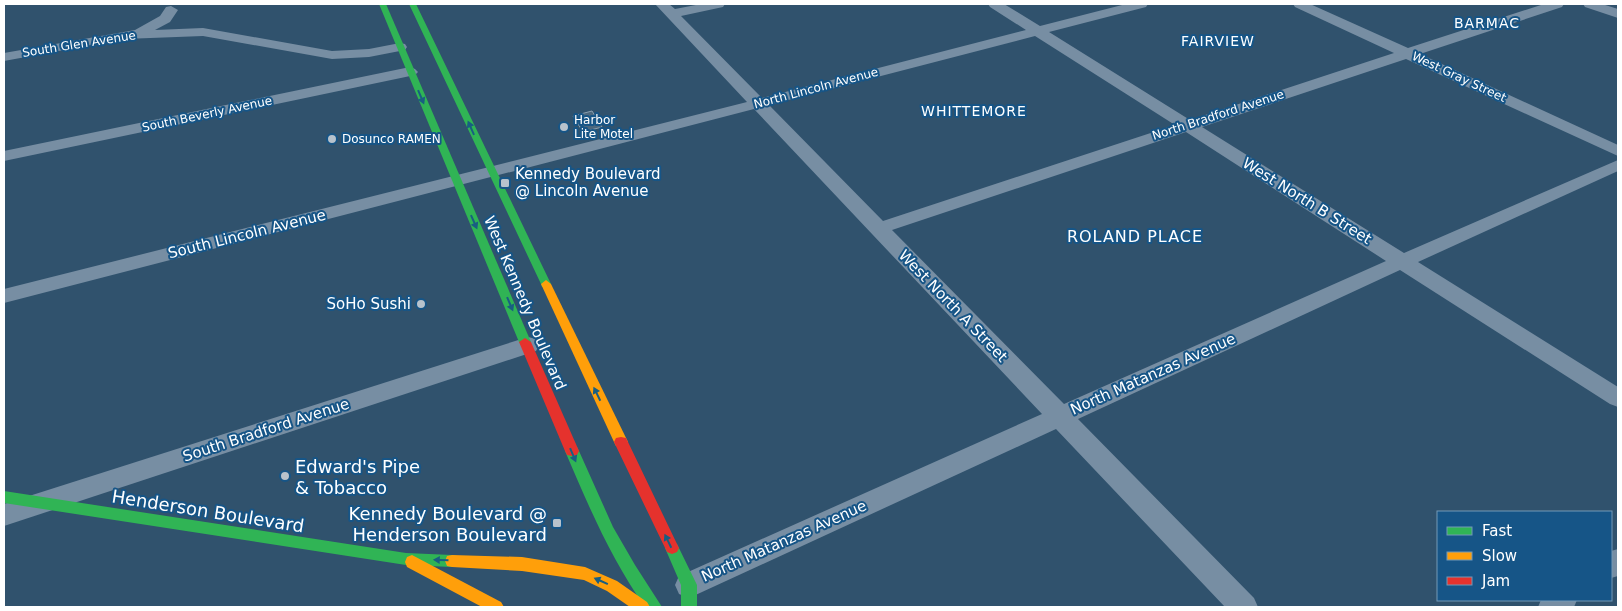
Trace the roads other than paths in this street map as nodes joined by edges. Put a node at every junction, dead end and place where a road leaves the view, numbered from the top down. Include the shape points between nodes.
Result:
1 (382, 4) edge
2 (412, 4) edge
3 (718, 4) edge
4 (995, 4) edge
5 (1141, 4) edge
6 (1300, 4) edge
7 (1557, 4) edge
8 (1590, 4) edge
9 (171, 7) edge
10 (667, 9) edge
11 (1618, 14) edge
12 (1038, 31) junction
13 (203, 32) junction
14 (124, 35) junction
15 (400, 47) junction
16 (1407, 53) junction
17 (332, 55) junction
18 (4, 57) edge
19 (410, 72) junction
20 (359, 82) junction
21 (758, 103) junction
22 (1187, 126) junction
23 (1618, 150) edge
24 (4, 156) edge
25 (1618, 165) edge
26 (491, 172) junction
27 (456, 181) junction
28 (880, 228) junction
29 (1403, 261) junction
30 (4, 296) edge
31 (528, 345) junction
32 (1618, 398) edge
33 (1060, 416) junction
34 (4, 497) edge
35 (42, 503) junction
36 (4, 515) edge
37 (406, 559) junction
38 (689, 596) edge
39 (496, 607) edge
40 (642, 607) edge
41 (654, 607) edge
42 (1244, 607) edge

1 - 15 main road, West Kennedy Boulevard
26 -> 2 main road, West Kennedy Boulevard
3 - 10 street
4 - 12 street, West North B Street
5 - 12 street, North Lincoln Avenue
6 - 16 street, West Gray Street
7 - 16 street, North Bradford Avenue
8 - 11 street
9 - 13 street via 183,22
9 - 14 street via 165,19 155,25
10 - 21 street, West North A Street
12 - 21 street, North Lincoln Avenue
12 - 22 street, West North B Street
13 - 14 street, South Glen Avenue
13 - 17 street, South Glen Avenue
14 - 18 street, South Glen Avenue
15 - 17 street, South Glen Avenue
15 - 19 main road, West Kennedy Boulevard
16 - 22 street, North Bradford Avenue
16 - 23 street, West Gray Street
17 - 20 street, South Glen Avenue via 354,69
19 - 20 street, South Beverly Avenue
19 -> 27 main road, West Kennedy Boulevard
20 - 24 street, South Beverly Avenue
21 - 26 street, North Lincoln Avenue
21 - 28 street, West North A Street
22 - 28 street, North Bradford Avenue
22 - 29 street, West North B Street
25 - 29 street, North Matanzas Avenue
26 - 27 street, South Lincoln Avenue
38 -> 26 main road, West Kennedy Boulevard
27 - 30 street, South Lincoln Avenue
27 -> 31 main road, West Kennedy Boulevard
28 - 33 street, West North A Street
29 - 32 street, West North B Street
29 - 33 street, North Matanzas Avenue
31 - 35 street, South Bradford Avenue
31 -> 41 main road, West Kennedy Boulevard via 600,518 636,583
33 - 38 street, North Matanzas Avenue
33 - 42 street, West North A Street
34 - 35 main road, Henderson Boulevard
35 - 36 street, South Bradford Avenue
35 - 37 main road, Henderson Boulevard
37 - 39 main road, Henderson Boulevard
40 -> 37 main road, Henderson Boulevard via 612,586 585,574 522,564

